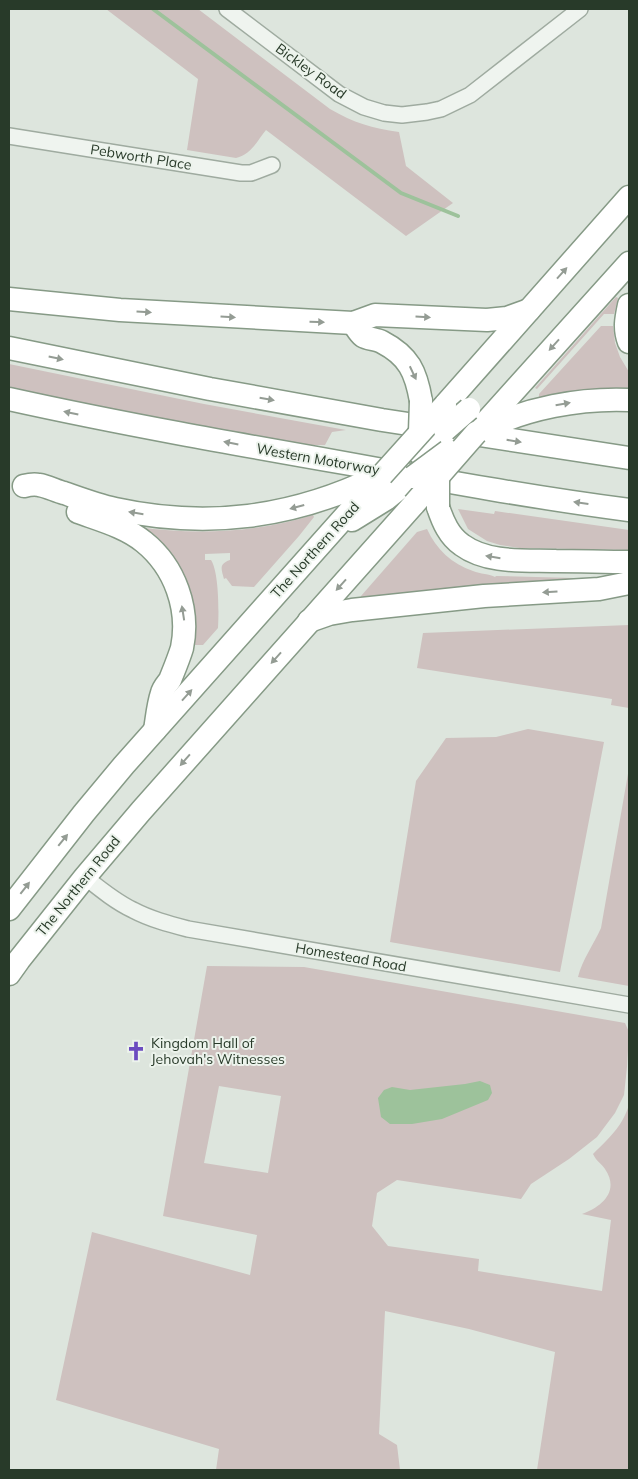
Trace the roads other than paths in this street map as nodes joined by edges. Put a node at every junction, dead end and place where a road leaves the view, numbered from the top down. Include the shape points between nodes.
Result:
1 (227, 9) edge
2 (580, 9) edge
3 (9, 136) edge
4 (272, 165) dead end
5 (629, 197) edge
6 (627, 272) edge
7 (9, 299) edge
8 (629, 306) edge
9 (529, 310) junction
10 (353, 323) junction
11 (629, 342) edge
12 (9, 348) edge
13 (514, 390) junction
14 (9, 399) edge
15 (629, 400) edge
16 (456, 407) junction
17 (445, 430) junction
18 (476, 433) junction
19 (419, 442) junction
20 (629, 458) edge
21 (439, 466) junction
22 (413, 477) junction
23 (16, 483) edge
24 (382, 498) junction
25 (629, 510) edge
26 (629, 562) edge
27 (629, 584) edge
28 (308, 621) junction
29 (154, 731) junction
30 (85, 877) junction
31 (9, 909) edge
32 (9, 974) edge
33 (629, 1005) edge

1 - 2 street, Bickley Road via 339,94 370,109 402,115 441,109 470,95
3 - 4 street, Pebworth Place via 241,173
9 -> 5 highway, The Northern Road
6 -> 13 highway, The Northern Road
7 -> 10 highway via 120,310
8 - 11 highway via 626,320
10 -> 9 highway via 375,315 487,320 507,318
9 - 16 highway, The Northern Road via 484,361
10 -> 19 highway, bridge via 363,336 398,352 412,368 421,402
12 -> 20 highway via 372,418
13 - 16 highway
13 - 18 highway, The Northern Road
25 -> 14 highway, Western Motorway via 269,450
18 -> 15 highway via 528,412 573,402
16 - 17 highway, bridge
16 - 19 highway, The Northern Road, bridge
17 - 19 highway
17 - 21 highway
18 - 21 highway, The Northern Road, bridge
19 - 22 highway
19 - 24 highway, The Northern Road, bridge via 382,475
21 - 22 highway, bridge
21 - 24 highway, The Northern Road, bridge
26 -> 21 highway, bridge via 506,559 486,556 462,545 446,528 438,507
22 - 24 highway
24 -> 23 highway via 319,501 273,513 228,519 181,519 112,508 38,485
29 -> 23 highway via 162,691 169,682 182,648 184,624 174,579 143,542 122,529 34,496
24 -> 28 highway, The Northern Road via 374,549
29 -> 24 highway, The Northern Road via 332,533
27 -> 28 highway via 352,610
28 -> 30 highway, The Northern Road
31 -> 29 highway, The Northern Road
30 - 32 highway, The Northern Road
30 - 33 street, Homestead Road via 132,910 188,929

